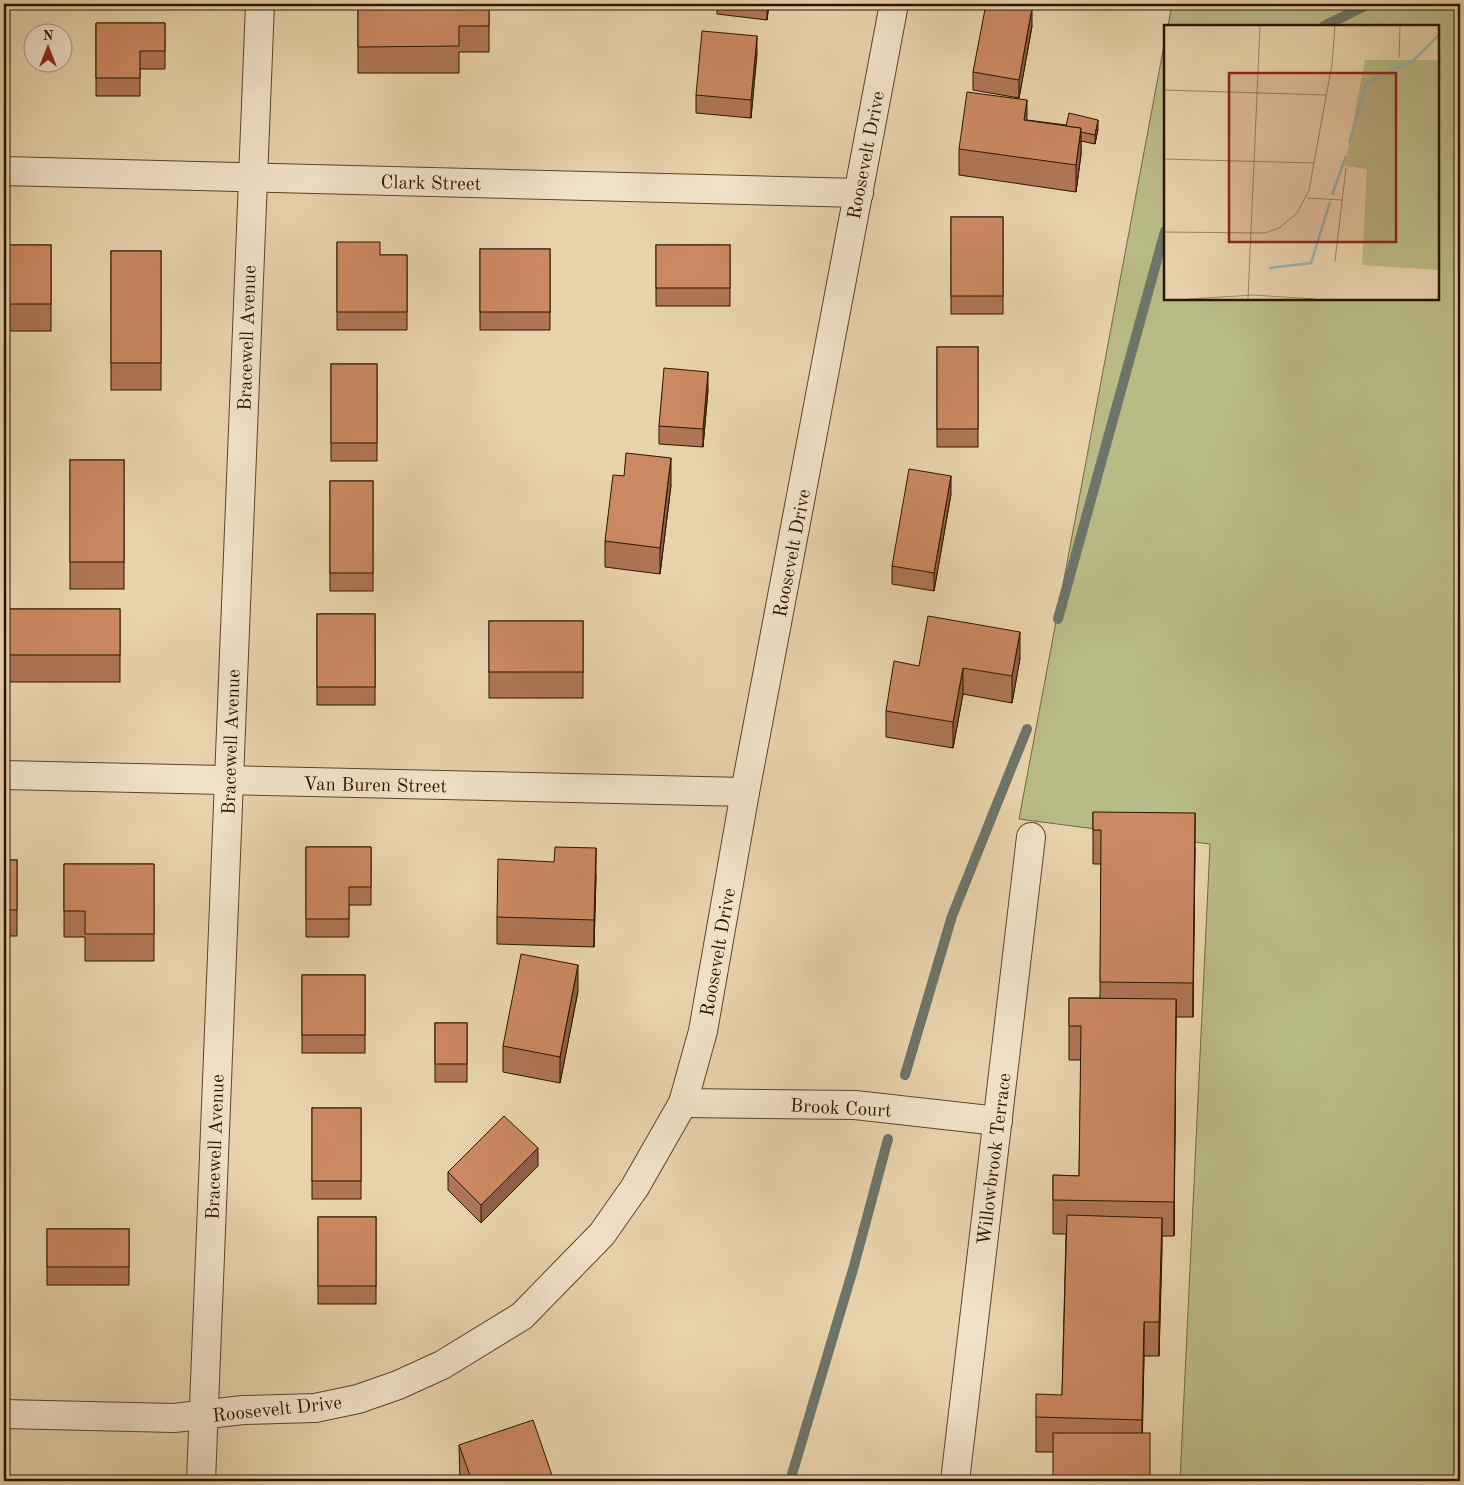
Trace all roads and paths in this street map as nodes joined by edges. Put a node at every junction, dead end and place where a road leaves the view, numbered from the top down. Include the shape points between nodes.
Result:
1 (260, 4) edge
2 (894, 4) edge
3 (4, 171) edge
4 (253, 177) junction
5 (859, 193) junction
6 (4, 775) edge
7 (228, 780) junction
8 (746, 792) junction
9 (1031, 836) dead end
10 (683, 1103) junction
11 (998, 1121) junction
12 (4, 1414) edge
13 (204, 1415) junction
14 (201, 1481) edge
15 (955, 1481) edge

1 - 4 street, Bracewell Avenue
2 - 5 street, Roosevelt Drive
3 - 4 street, Clark Street
4 - 5 street, Clark Street
4 - 7 street, Bracewell Avenue
5 - 8 street, Roosevelt Drive
6 - 7 street, Van Buren Street
7 - 8 street, Van Buren Street
7 - 13 street, Bracewell Avenue
8 - 10 street, Roosevelt Drive via 703,1031
9 - 11 street, Willowbrook Terrace
10 - 11 street, Brook Court via 855,1105
10 - 13 street, Roosevelt Drive via 635,1187 602,1234 522,1316 442,1365 358,1399 315,1408 243,1410
11 - 15 street, Willowbrook Terrace
12 - 13 street, Roosevelt Drive via 174,1418
13 - 14 street, Bracewell Avenue

